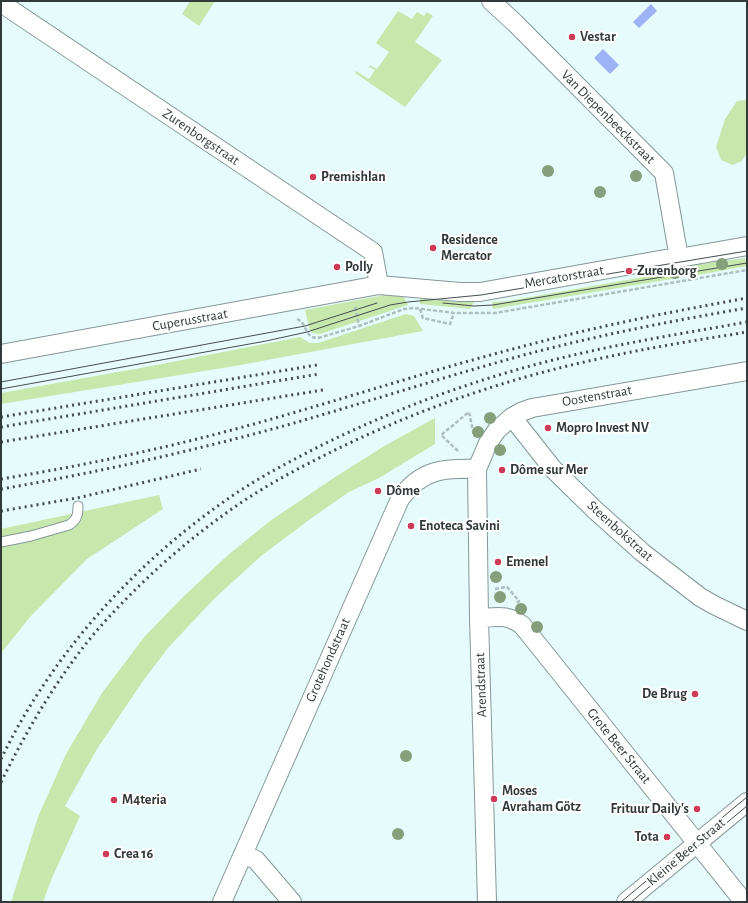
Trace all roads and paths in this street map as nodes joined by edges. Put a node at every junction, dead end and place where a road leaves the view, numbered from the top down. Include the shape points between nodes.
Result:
1 (491, 1) edge
2 (1, 3) edge
3 (747, 246) edge
4 (679, 258) junction
5 (747, 270) edge
6 (379, 285) junction
7 (420, 309) junction
8 (454, 313) junction
9 (295, 318) dead end
10 (1, 354) edge
11 (747, 371) edge
12 (512, 417) junction
13 (470, 420) dead end
14 (477, 469) junction
15 (78, 506) dead end
16 (1, 542) edge
17 (479, 590) junction
18 (503, 616) junction
19 (479, 618) junction
20 (747, 621) edge
21 (747, 802) edge
22 (696, 844) junction
23 (243, 854) junction
24 (222, 902) edge
25 (292, 902) edge
26 (487, 902) edge
27 (626, 902) edge
28 (744, 902) edge

1 - 4 street, Van Diepenbeeckstraat via 664,173
2 - 6 street, Zurenborgstraat via 373,252
3 - 4 street, Mercatorstraat
4 - 6 street, Mercatorstraat via 470,293
5 - 8 path via 495,313
6 - 10 street, Cuperusstraat
7 - 8 path
7 - 8 path via 423,318 450,324
7 - 9 path via 404,310 324,338 313,338 301,321
11 - 12 street, Oostenstraat via 542,406
12 - 14 street, Oostenstraat via 497,430 488,443
12 - 20 street, Steenbokstraat via 552,468 643,553 700,597
13 - 14 path via 469,412 441,435
14 - 17 street, Arendstraat
14 - 23 street, Grotehondstraat via 447,468 434,472 411,485 400,499
15 - 16 lane via 78,516 69,525
17 - 18 path via 507,587 519,601
17 - 19 street, Arendstraat
18 - 19 street, Grote Beer Straat
18 - 22 street, Grote Beer Straat via 512,618 522,625
19 - 26 street, Arendstraat
21 - 22 street, Kleine Beer Straat
22 - 27 street, Kleine Beer Straat
22 - 28 street, Grote Beer Straat
23 - 24 street, Grotehondstraat
23 - 25 street via 256,860

